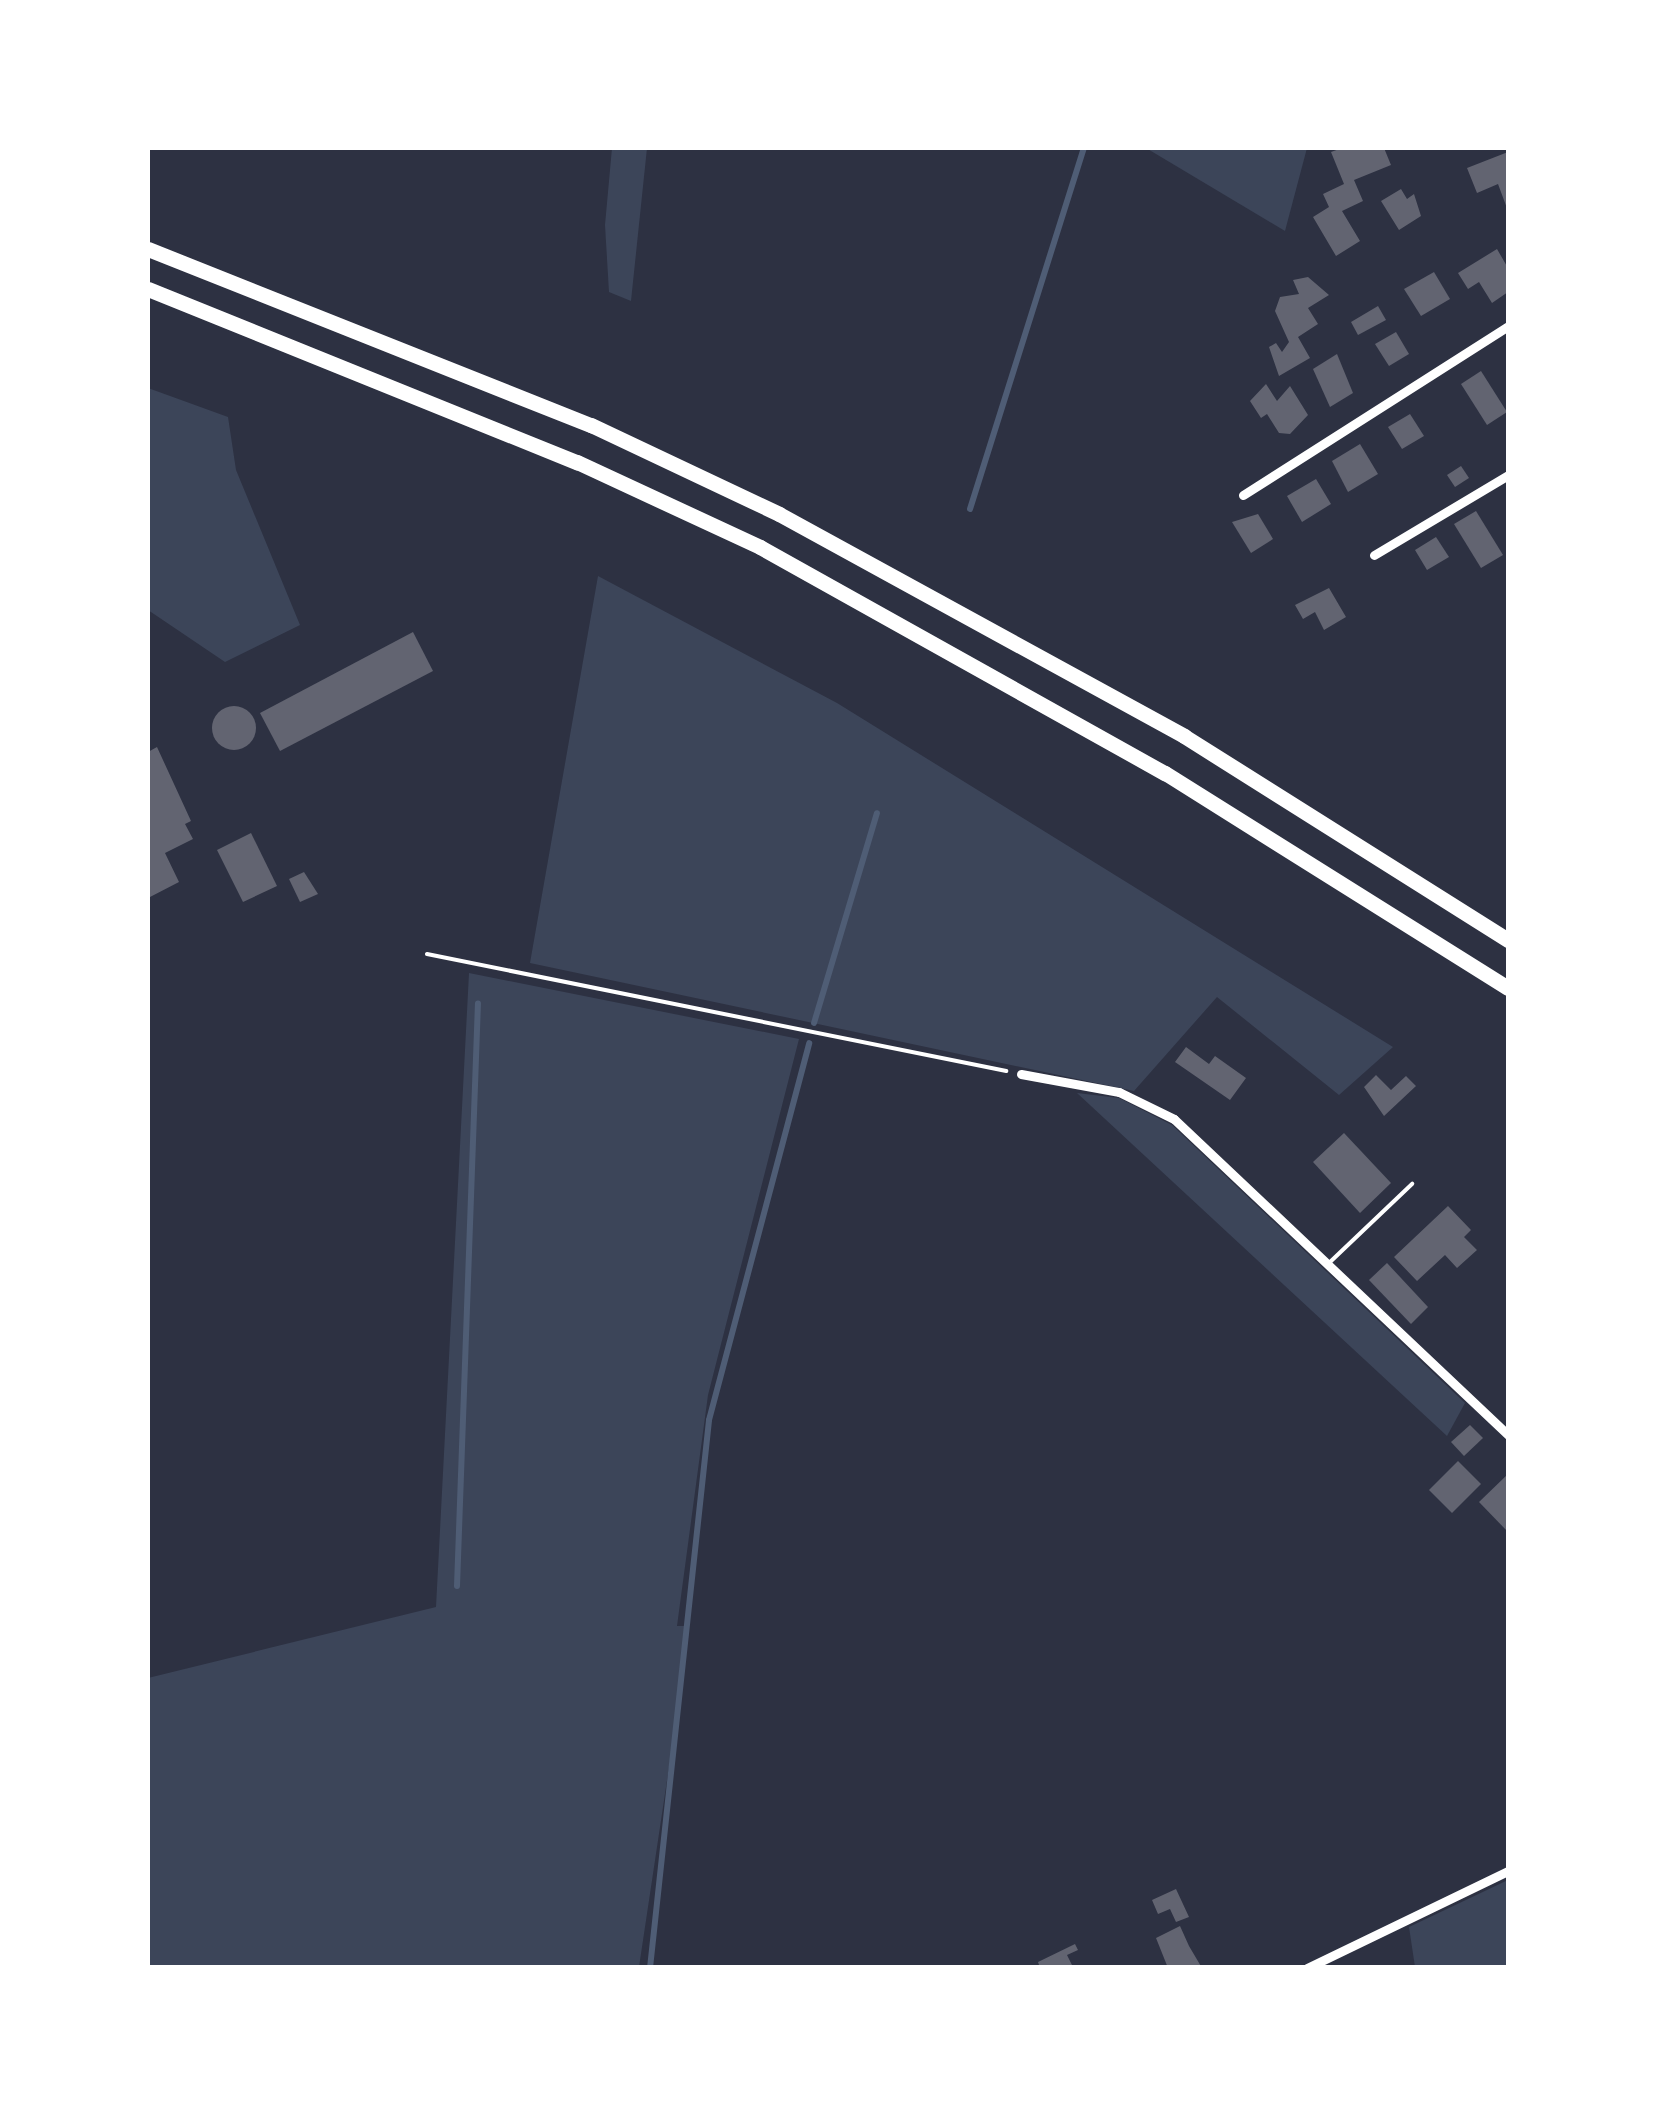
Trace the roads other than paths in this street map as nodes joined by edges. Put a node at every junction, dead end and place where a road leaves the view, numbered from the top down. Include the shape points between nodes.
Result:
1 (148, 248) edge
2 (148, 289) edge
3 (1508, 326) edge
4 (1508, 475) edge
5 (1243, 496) dead end
6 (1374, 556) dead end
7 (1508, 940) edge
8 (1508, 988) edge
9 (1021, 1074) road end
10 (1412, 1184) dead end
11 (1329, 1263) junction
12 (1508, 1435) edge
13 (1508, 1872) edge
14 (1307, 1968) edge

1 - 7 highway via 591,425 779,514 1184,736
2 - 8 highway via 577,462 760,548 1148,763
3 - 5 street
4 - 6 street
9 - 11 street via 1119,1092 1174,1119
10 - 11 lane
11 - 12 street
13 - 14 street

